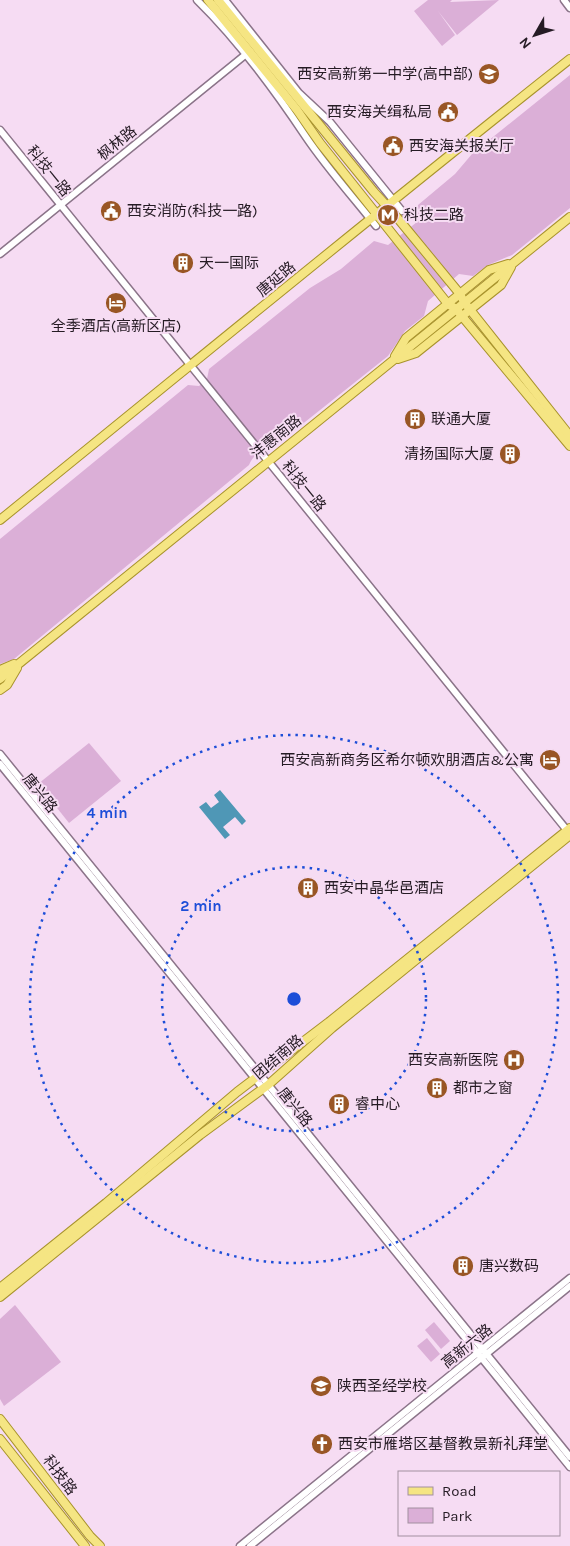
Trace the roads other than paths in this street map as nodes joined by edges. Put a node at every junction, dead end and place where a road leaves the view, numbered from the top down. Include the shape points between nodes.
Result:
1 (197, 0) edge
2 (208, 0) edge
3 (218, 0) edge
4 (225, 0) edge
5 (564, 0) edge
6 (570, 8) edge
7 (248, 53) junction
8 (570, 59) edge
9 (0, 130) edge
10 (394, 201) junction
11 (60, 205) junction
12 (386, 207) junction
13 (402, 211) dead end
14 (377, 213) junction
15 (570, 217) edge
16 (370, 218) junction
17 (376, 226) dead end
18 (0, 254) edge
19 (513, 263) junction
20 (460, 294) junction
21 (464, 302) junction
22 (448, 304) junction
23 (456, 309) junction
24 (470, 310) junction
25 (462, 316) junction
26 (391, 362) junction
27 (190, 366) junction
28 (570, 436) edge
29 (570, 446) edge
30 (268, 462) junction
31 (0, 520) edge
32 (21, 662) junction
33 (0, 670) edge
34 (0, 679) edge
35 (0, 690) edge
36 (0, 754) edge
37 (0, 764) edge
38 (569, 832) edge
39 (257, 1076) junction
40 (265, 1086) junction
41 (570, 1278) edge
42 (570, 1286) edge
43 (0, 1288) edge
44 (0, 1297) edge
45 (482, 1353) junction
46 (0, 1419) edge
47 (0, 1439) edge
48 (570, 1457) edge
49 (570, 1467) edge
50 (85, 1546) edge
51 (100, 1546) edge
52 (240, 1546) edge
53 (250, 1546) edge

1 - 7 street
2 - 7 main road
3 - 12 main road
4 - 10 street via 299,93 330,122
5 - 6 street
7 - 11 street, 枫林路
7 - 14 main road
7 - 16 street via 306,137
8 - 10 main road, 唐延路
9 - 11 street, 科技一路
10 - 12 main road, 唐延路
10 - 13 street
11 - 18 street, 枫林路
11 - 27 street, 科技一路
12 - 14 main road, 唐延路
12 - 20 main road
14 - 16 main road, 唐延路
14 - 22 main road
15 - 19 main road, 沣惠南路
16 - 17 street
16 - 27 main road, 唐延路
19 - 20 main road via 488,270
19 - 21 main road, 沣惠南路
19 - 24 main road via 501,285
20 - 21 main road
20 - 22 main road
21 - 23 main road, 沣惠南路
21 - 24 main road
22 - 23 main road
22 - 26 main road via 406,338
23 - 25 main road
23 - 26 main road, 沣惠南路
24 - 25 main road
24 - 28 main road
25 - 26 main road via 416,353
25 - 29 main road
26 - 30 main road, 沣惠南路
27 - 30 street, 科技一路
27 - 31 main road, 唐延路
30 - 32 main road, 沣惠南路
30 - 38 street, 科技一路
32 - 33 main road
32 - 34 main road, 沣惠南路
32 - 35 main road via 7,685
36 - 39 street, 唐兴路
37 - 39 street, 唐兴路
38 - 39 main road, 团结南路
38 - 40 main road, 团结南路
39 - 40 street, 唐兴路
39 - 43 main road, 团结南路
40 - 44 main road, 团结南路
40 - 45 street, 唐兴路
41 - 45 street, 高新六路
42 - 45 street, 高新六路
45 - 48 street, 唐兴路
45 - 49 street, 唐兴路
45 - 52 street, 高新六路
45 - 53 street, 高新六路
46 - 51 main road, 科技路
47 - 50 main road, 科技路

